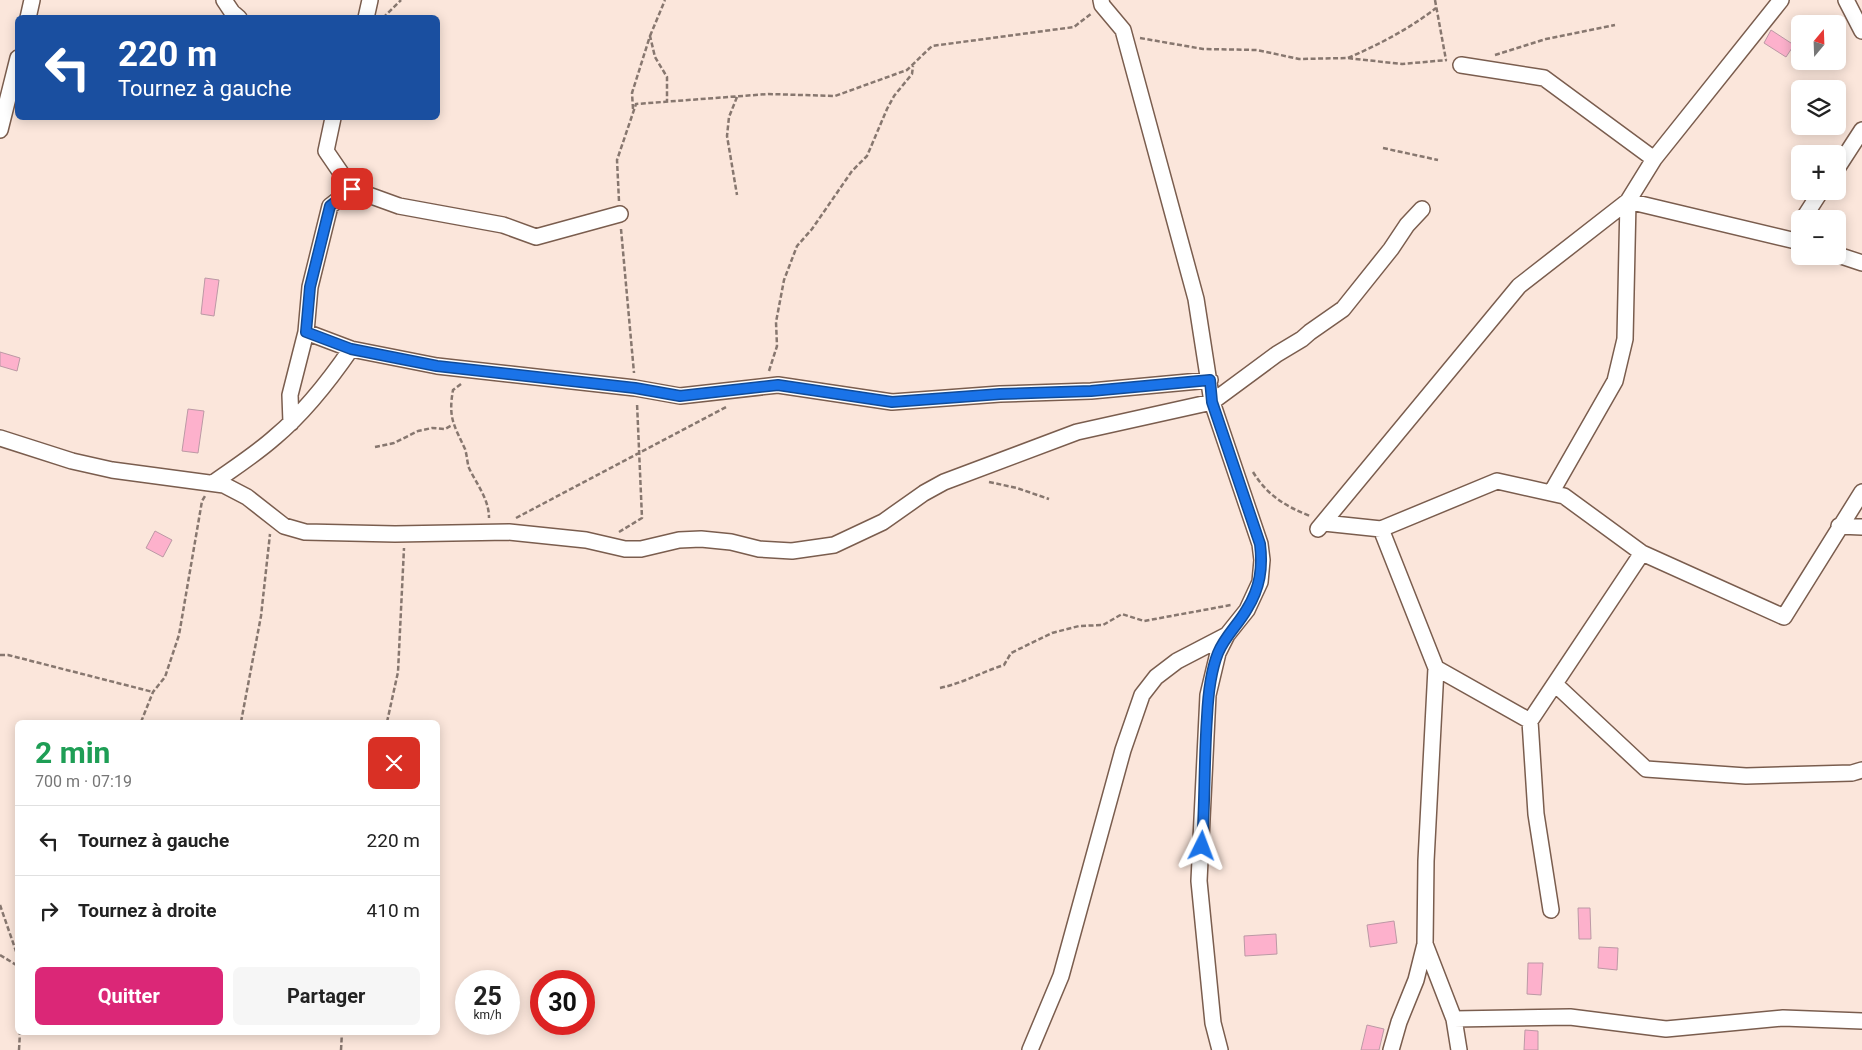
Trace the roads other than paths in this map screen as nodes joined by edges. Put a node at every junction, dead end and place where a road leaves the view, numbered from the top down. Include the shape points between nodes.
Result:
1 (32, 0) edge
2 (224, 0) edge
3 (370, 0) edge
4 (1781, 0) edge
5 (1846, 0) edge
6 (1101, 3) edge
7 (29, 15) edge
8 (236, 15) edge
9 (367, 15) edge
10 (1862, 31) edge
11 (1458, 61) road end
12 (15, 70) edge
13 (333, 120) edge
14 (0, 130) edge
15 (1862, 130) edge
16 (1846, 155) edge
17 (1654, 159) junction
18 (352, 189) junction
19 (1628, 201) junction
20 (1422, 209) dead end
21 (620, 214) road end
22 (1791, 239) edge
23 (1846, 258) edge
24 (1862, 263) edge
25 (306, 332) junction
26 (351, 349) junction
27 (1210, 380) junction
28 (1212, 402) junction
29 (291, 423) junction
30 (0, 438) edge
31 (213, 483) junction
32 (1862, 492) edge
33 (1551, 494) junction
34 (1839, 526) junction
35 (1862, 527) edge
36 (1381, 529) junction
37 (1642, 553) junction
38 (1227, 635) junction
39 (1436, 668) junction
40 (1554, 684) junction
41 (1530, 721) junction
42 (1862, 770) edge
43 (1551, 910) dead end
44 (1426, 944) junction
45 (1454, 1019) junction
46 (1862, 1021) edge
47 (1030, 1050) edge
48 (1220, 1050) edge
49 (1391, 1050) edge
50 (1459, 1050) edge

1 - 7 street
2 - 8 street
3 - 9 street
4 - 17 street
5 - 10 street
6 - 27 street via 1123,30 1196,299
11 - 17 street via 1544,78
12 - 14 street
13 - 18 street via 326,151
15 - 16 street
17 - 19 street
18 - 21 street via 399,206 503,224 536,237
18 - 25 street via 330,206 310,287
19 - 22 street
19 - 33 street via 1625,339 1615,381
19 - 36 street via 1519,286 1318,523
20 - 28 street via 1343,309
23 - 24 street
25 - 26 street
25 - 29 street via 290,395
26 - 27 street via 437,366 680,396 778,385 892,402 1091,391
26 - 29 street via 326,384
27 - 28 street
28 - 31 street via 1077,432 944,482 883,522 834,545 792,551 701,540 679,540 641,549 624,549 586,540 490,532 305,532 284,526 236,490
28 - 38 street via 1260,544 1262,560 1260,582 1250,603
29 - 31 street
30 - 31 street via 72,462
32 - 34 street
33 - 36 street via 1496,481
33 - 37 street via 1564,496
34 - 35 street
34 - 37 street via 1784,617
36 - 39 street
37 - 40 street
38 - 47 street via 1177,661 1156,677 1142,695 1120,759 1061,976
38 - 48 street via 1218,653 1208,694 1199,881 1213,1023
39 - 41 street
39 - 44 street via 1426,861
40 - 41 street
40 - 42 street via 1646,769 1746,776
41 - 43 street via 1536,814
44 - 45 street
44 - 49 street
45 - 46 street via 1570,1017 1666,1029 1783,1018
45 - 50 street

